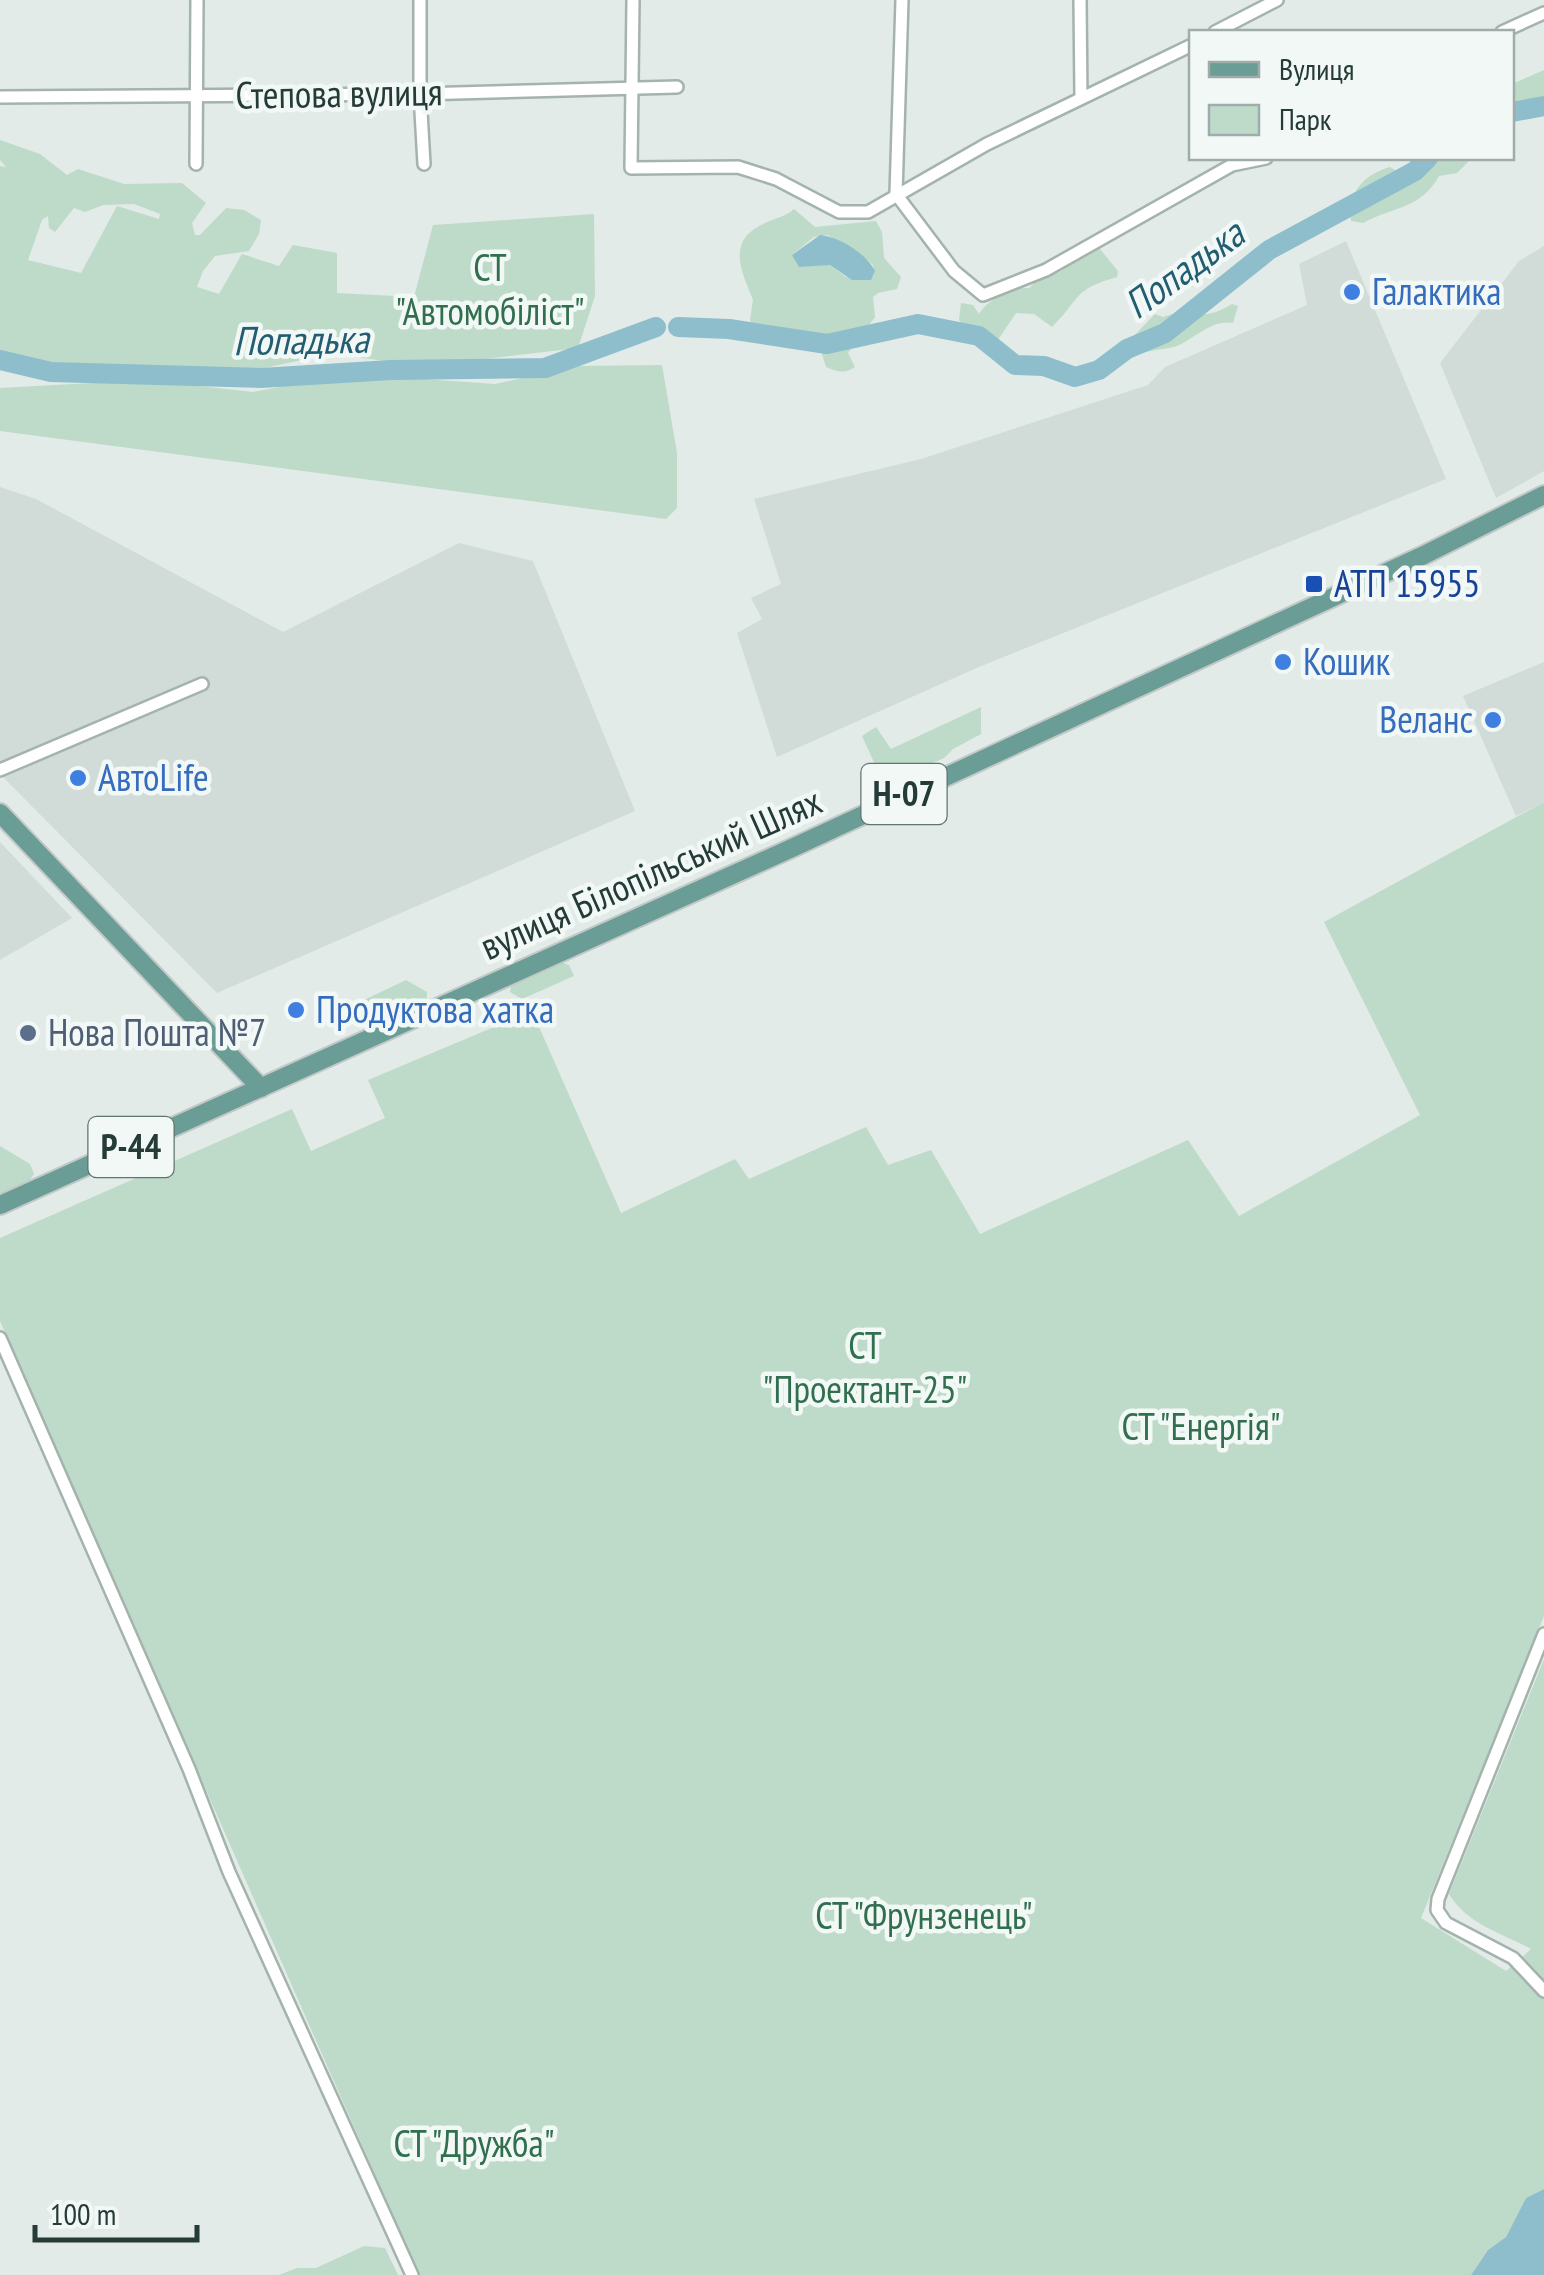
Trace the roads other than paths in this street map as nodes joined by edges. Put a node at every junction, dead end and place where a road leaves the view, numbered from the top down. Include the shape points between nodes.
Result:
1 (197, 0) edge
2 (420, 0) edge
3 (633, 0) edge
4 (902, 0) edge
5 (1080, 0) edge
6 (1277, 0) edge
7 (1544, 13) edge
8 (1219, 30) edge
9 (1506, 30) edge
10 (1189, 46) edge
11 (677, 87) dead end
12 (632, 88) junction
13 (420, 94) junction
14 (0, 96) edge
15 (196, 96) junction
16 (1081, 98) junction
17 (1256, 160) edge
18 (196, 164) dead end
19 (424, 164) dead end
20 (896, 194) junction
21 (1544, 495) edge
22 (202, 684) dead end
23 (0, 770) edge
24 (0, 812) edge
25 (261, 1088) junction
26 (0, 1206) edge
27 (0, 1338) edge
28 (1544, 1634) edge
29 (1544, 1991) edge
30 (412, 2275) edge

1 - 15 street
2 - 13 street
3 - 12 street
4 - 20 street
5 - 16 street
6 - 8 street
7 - 9 street
10 - 16 street
11 - 12 street, Степова вулиця
12 - 13 street, Степова вулиця
12 - 20 street via 632,168 738,167 839,212 868,212
13 - 15 street, Степова вулиця
13 - 19 street
14 - 15 street, Степова вулиця
15 - 18 street
16 - 20 street
17 - 20 street via 1232,165 1046,270 983,295 954,271
21 - 25 main road, вулиця Білопільський Шлях / Н-07
22 - 23 street
24 - 25 main road
25 - 26 main road, вулиця Білопільський Шлях / Р-44
27 - 30 street via 229,1872
28 - 29 street via 1437,1910 1446,1923 1514,1958

